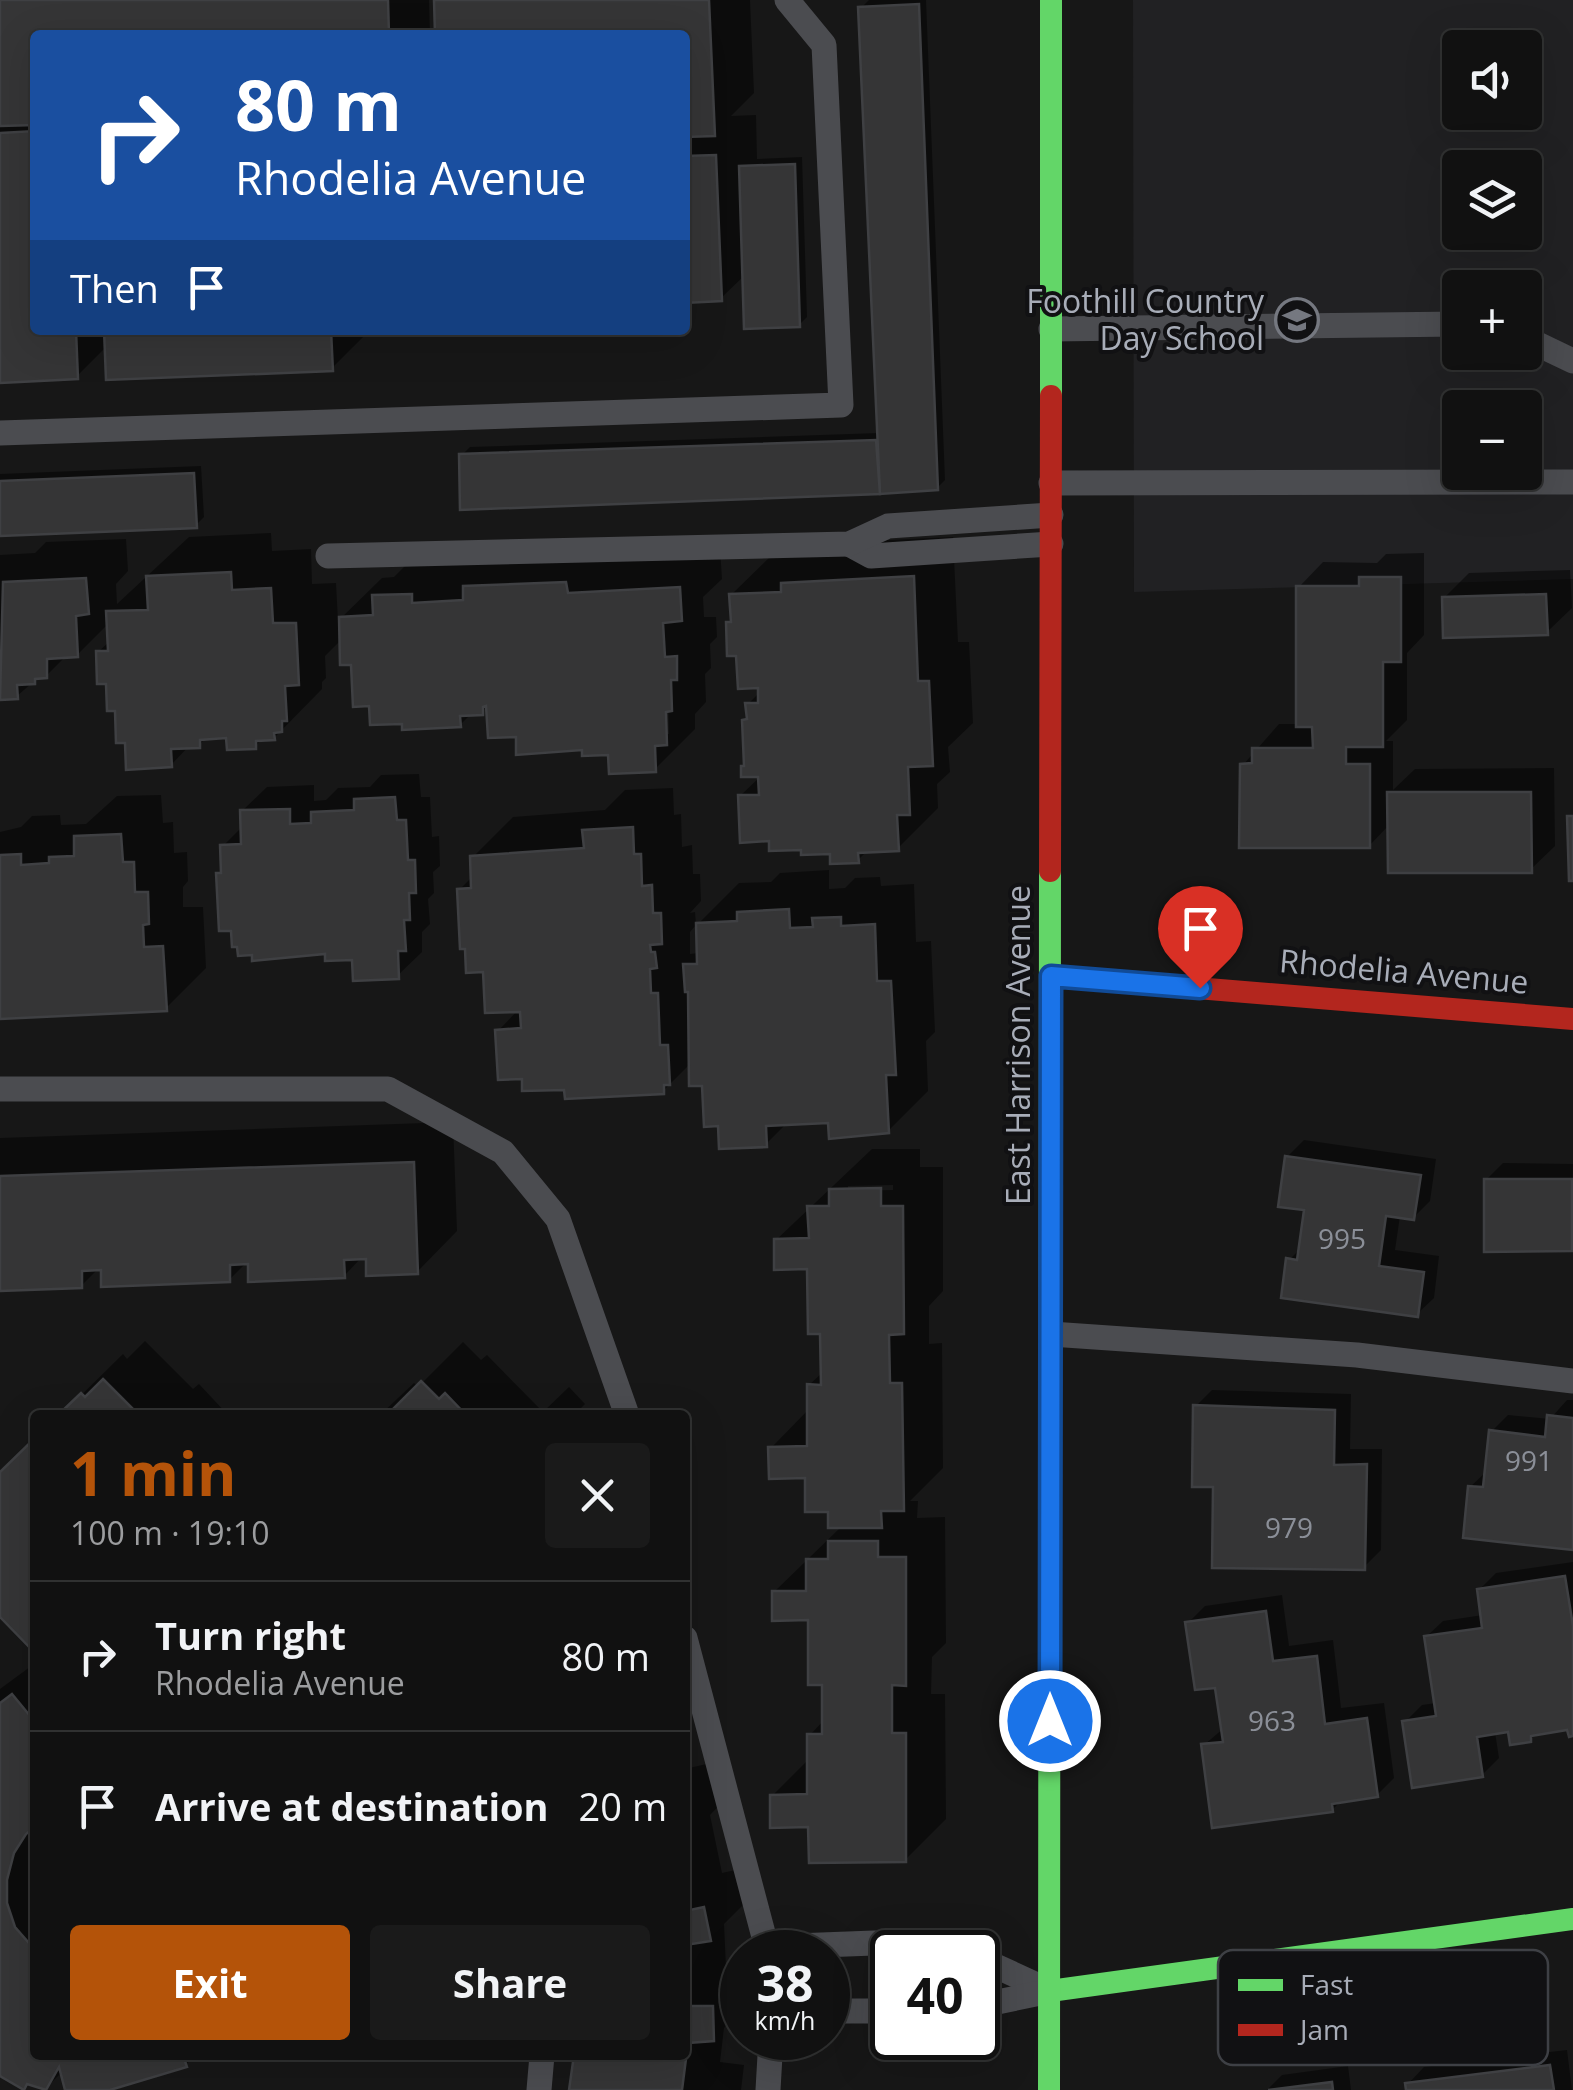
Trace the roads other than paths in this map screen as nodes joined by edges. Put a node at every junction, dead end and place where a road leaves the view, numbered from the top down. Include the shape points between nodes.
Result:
1 (787, 0) edge
2 (1051, 0) edge
3 (1442, 324) edge
4 (1051, 329) junction
5 (1542, 346) edge
6 (1573, 361) edge
7 (0, 433) edge
8 (1573, 482) edge
9 (1051, 483) junction
10 (1051, 515) junction
11 (848, 544) junction
12 (1051, 544) junction
13 (328, 556) dead end
14 (1051, 976) junction
15 (1573, 1019) edge
16 (0, 1089) edge
17 (1051, 1334) junction
18 (1573, 1381) edge
19 (625, 1410) edge
20 (690, 1657) edge
21 (1573, 1919) edge
22 (763, 1930) edge
23 (1348, 1950) edge
24 (1000, 1968) edge
25 (1218, 1968) edge
26 (1050, 1991) junction
27 (1000, 2001) edge
28 (542, 2060) edge
29 (770, 2060) edge
30 (539, 2090) edge
31 (768, 2090) edge
32 (1050, 2090) edge

1 - 7 lane via 824,45 841,405
2 - 4 street, East Harrison Avenue
3 - 4 lane
4 - 9 street, East Harrison Avenue
5 - 6 lane
8 - 9 lane
9 - 10 street, East Harrison Avenue
10 - 11 lane via 888,526
10 - 12 street, East Harrison Avenue
11 - 12 lane via 871,556
11 - 13 lane
12 - 14 street, East Harrison Avenue
14 - 15 street, Rhodelia Avenue
14 - 17 street, East Harrison Avenue
16 - 19 lane via 388,1088 503,1152 558,1219
17 - 18 lane via 1357,1356
17 - 26 street, East Harrison Avenue
20 - 22 lane
21 - 23 street
24 - 26 lane
25 - 26 street
26 - 27 lane
26 - 32 street, East Harrison Avenue
28 - 30 lane
29 - 31 lane

